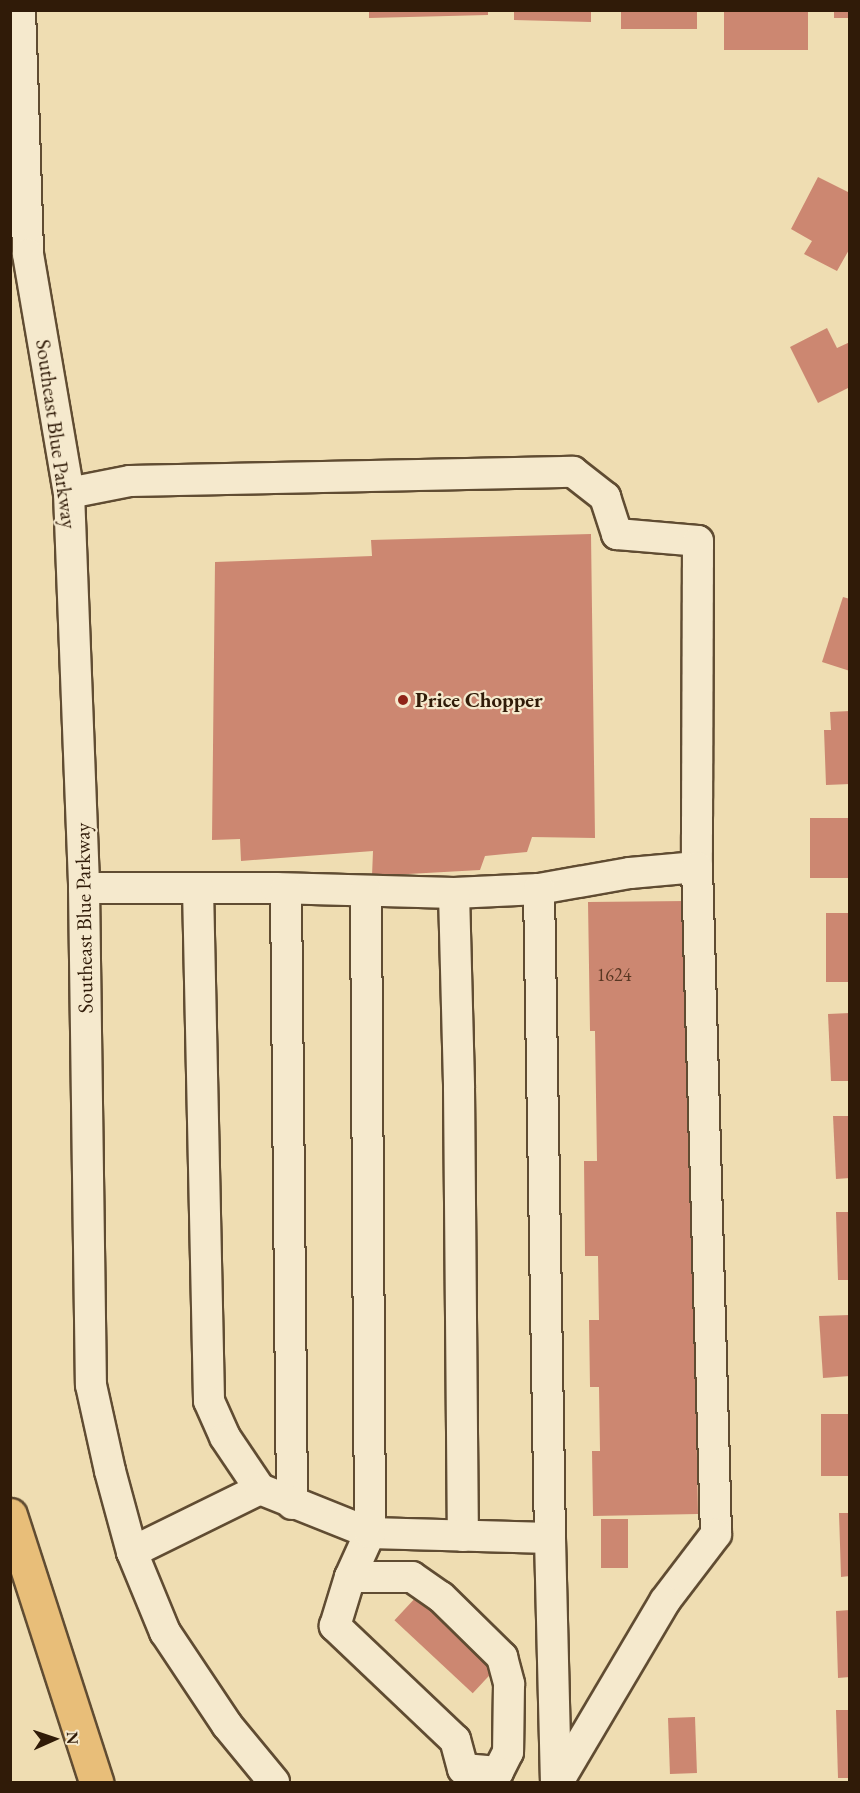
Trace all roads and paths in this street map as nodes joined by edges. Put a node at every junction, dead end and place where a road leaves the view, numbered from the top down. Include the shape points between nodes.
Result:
1 (20, 10) edge
2 (69, 493) junction
3 (697, 867) junction
4 (84, 888) junction
5 (198, 888) junction
6 (286, 889) junction
7 (539, 889) junction
8 (366, 891) junction
9 (454, 893) junction
10 (260, 1489) junction
11 (292, 1504) junction
12 (10, 1515) edge
13 (370, 1533) junction
14 (463, 1536) junction
15 (550, 1538) junction
16 (132, 1552) junction
17 (350, 1577) junction
18 (96, 1782) edge
19 (274, 1782) edge
20 (557, 1782) edge

1 - 2 street, Southeast Blue Parkway via 28,254
2 - 3 street via 130,481 573,472 604,497 617,534 698,541
2 - 4 street, Southeast Blue Parkway
3 - 7 street via 630,873
3 - 20 street via 716,1534 665,1601
4 - 5 street
4 - 16 street, Southeast Blue Parkway via 91,1385
5 - 6 street
5 - 10 street via 209,1401 225,1437
6 - 8 street
6 - 11 street
7 - 9 street
7 - 15 street
8 - 9 street
8 - 13 street
9 - 14 street
10 - 11 street
10 - 16 street
11 - 13 street
12 - 18 highway
13 - 14 street
13 - 17 street
14 - 15 street
15 - 20 street
16 - 19 street, Southeast Blue Parkway via 165,1632 226,1725
17 - 17 street via 335,1626 455,1740 463,1769 498,1772 508,1752 509,1684 502,1657 441,1597 412,1577

